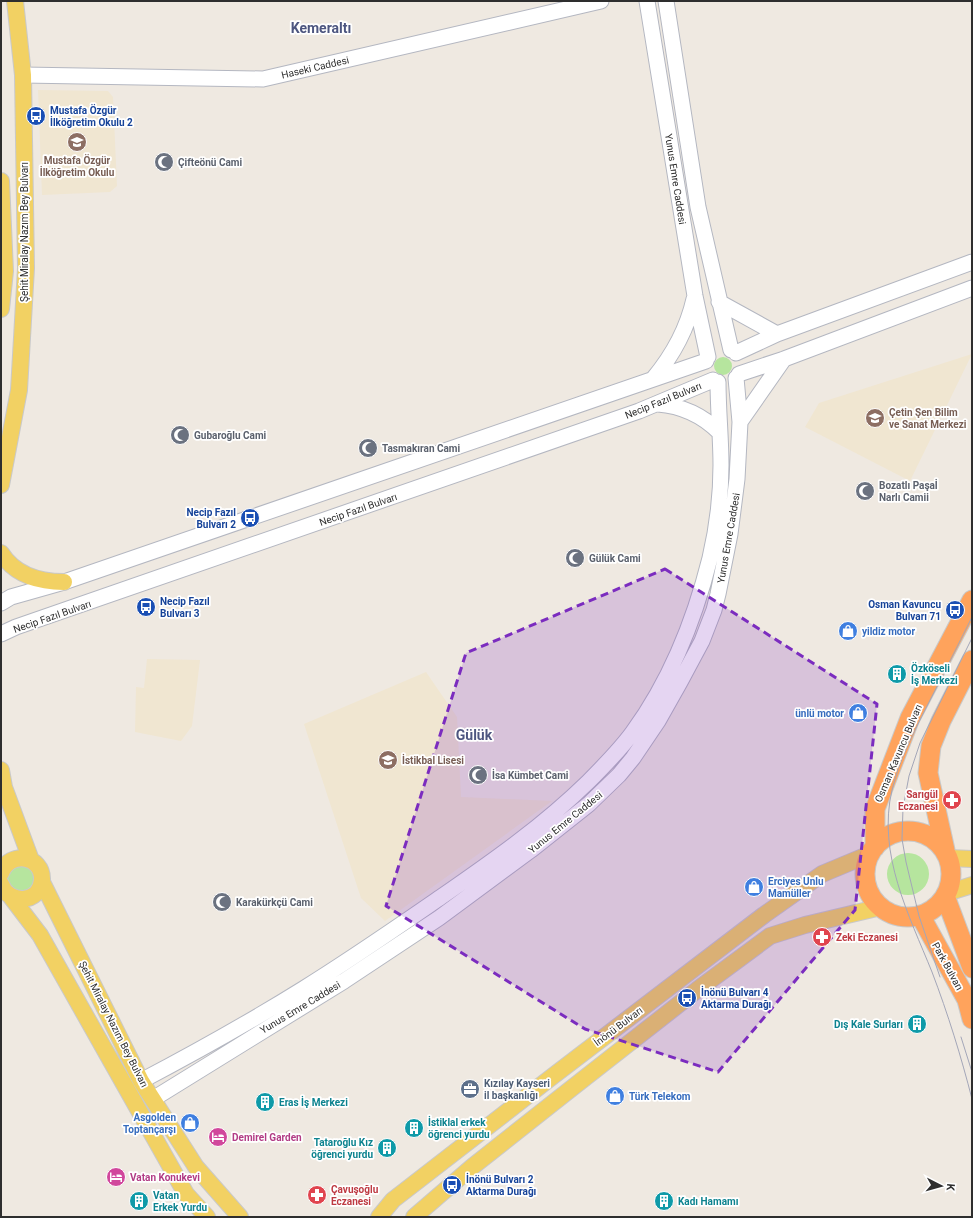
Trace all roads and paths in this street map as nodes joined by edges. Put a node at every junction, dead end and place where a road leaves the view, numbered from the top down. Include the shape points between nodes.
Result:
1 (15, 1) edge
2 (601, 1) edge
3 (647, 1) edge
4 (666, 1) edge
5 (23, 75) junction
6 (1, 181) edge
7 (972, 262) edge
8 (972, 288) edge
9 (695, 296) junction
10 (719, 302) junction
11 (1, 309) edge
12 (777, 334) junction
13 (734, 352) junction
14 (707, 359) junction
15 (784, 359) junction
16 (738, 376) junction
17 (653, 379) junction
18 (715, 381) junction
19 (658, 404) junction
20 (740, 422) junction
21 (719, 432) junction
22 (1, 484) edge
23 (1, 553) edge
24 (64, 582) junction
25 (972, 600) edge
26 (1, 603) edge
27 (1, 634) edge
28 (972, 660) edge
29 (1, 770) edge
30 (872, 850) junction
31 (947, 854) junction
32 (972, 859) edge
33 (31, 860) junction
34 (1, 873) edge
35 (42, 882) junction
36 (1, 884) edge
37 (972, 885) edge
38 (946, 895) junction
39 (11, 897) junction
40 (881, 907) junction
41 (920, 915) junction
42 (972, 968) edge
43 (972, 1019) edge
44 (141, 1081) junction
45 (153, 1099) junction
46 (383, 1212) edge
47 (207, 1217) edge
48 (240, 1217) edge
49 (366, 1217) edge
50 (414, 1217) edge

1 - 5 main road, Şehit Miralay Nazım Bey Bulvarı
2 - 5 street, Haseki Caddesi via 263,79
3 - 9 street, Yunus Emre Caddesi
4 - 10 street, Yunus Emre Caddesi via 698,207
5 - 22 main road, Şehit Miralay Nazım Bey Bulvarı via 26,268 20,390
6 - 11 main road, Şehit Miralay Nazım Bey Bulvarı via 5,271
7 - 12 street
8 - 15 street
9 - 14 street, Yunus Emre Caddesi
9 - 17 street via 682,337
10 - 12 street
10 - 13 street, Yunus Emre Caddesi
12 - 13 street
13 - 14 street via 721,348 712,352
13 - 16 street via 741,363
14 - 17 street, Necip Fazıl Bulvarı
14 - 18 street via 707,372
15 - 16 street
15 - 20 street
16 - 18 street via 727,383
16 - 20 street, Yunus Emre Caddesi
17 - 24 street, Necip Fazıl Bulvarı
18 - 19 street, Necip Fazıl Bulvarı
18 - 21 street, Yunus Emre Caddesi
19 - 21 street via 692,412 705,419
19 - 27 street, Necip Fazıl Bulvarı
20 - 45 street, Yunus Emre Caddesi via 734,507 714,610 702,641 670,702 646,740 619,775 555,832 439,918 344,981
21 - 44 street, Yunus Emre Caddesi via 721,464 718,507 710,556 698,598 681,645 656,696 616,753 569,801 477,872 305,988 197,1052
23 - 24 main road via 12,567 22,573 42,580
24 - 26 street, Necip Fazıl Bulvarı via 11,597
25 - 30 highway, Osman Kavuncu Bulvarı via 910,718 875,809
28 - 31 highway via 931,746 928,773
29 - 33 main road via 4,787
30 - 31 highway via 881,840 897,832 915,831 932,837
30 - 40 highway via 866,867 866,881 872,898
30 - 46 main road, İnönü Bulvarı via 822,874 764,915 393,1200
31 - 32 main road
31 - 38 highway via 952,876
33 - 34 main road via 12,860
33 - 35 main road, Şehit Miralay Nazım Bey Bulvarı via 40,869
35 - 39 main road via 36,894 30,897
35 - 44 main road, Şehit Miralay Nazım Bey Bulvarı
36 - 39 main road, Şehit Miralay Nazım Bey Bulvarı
37 - 38 main road
38 - 41 highway via 936,907
38 - 42 highway, Park Bulvarı
39 - 47 main road, Şehit Miralay Nazım Bey Bulvarı via 40,935 186,1194
40 - 41 highway via 902,917
40 - 50 main road, İnönü Bulvarı via 770,936 472,1166
41 - 43 highway, Park Bulvarı via 967,1000
44 - 45 main road, Şehit Miralay Nazım Bey Bulvarı
45 - 48 main road, Şehit Miralay Nazım Bey Bulvarı via 196,1167
46 - 49 main road

